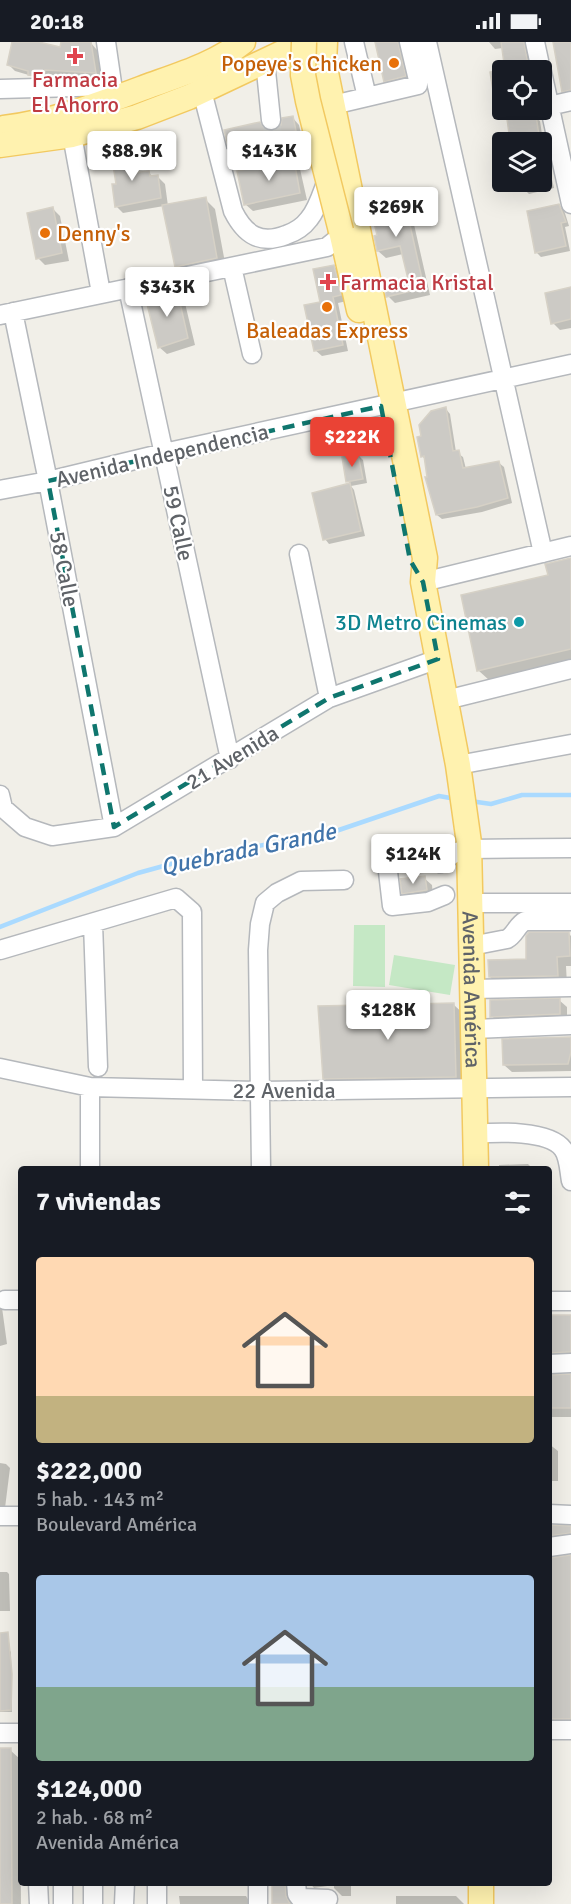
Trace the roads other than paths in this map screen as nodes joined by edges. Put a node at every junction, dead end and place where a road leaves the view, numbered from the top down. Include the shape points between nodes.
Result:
1 (106, 42) edge
2 (243, 42) edge
3 (325, 42) edge
4 (354, 42) edge
5 (409, 42) edge
6 (427, 42) edge
7 (535, 42) edge
8 (299, 45) edge
9 (539, 60) edge
10 (265, 62) junction
11 (0, 89) edge
12 (202, 91) junction
13 (113, 92) junction
14 (367, 96) junction
15 (571, 101) edge
16 (333, 105) junction
17 (552, 105) edge
18 (552, 119) edge
19 (0, 128) edge
20 (273, 134) junction
21 (72, 135) junction
22 (303, 141) dead end
23 (0, 145) edge
24 (221, 160) junction
25 (327, 180) junction
26 (571, 204) edge
27 (339, 243) junction
28 (232, 267) junction
29 (128, 288) junction
30 (101, 293) junction
31 (7, 314) edge
32 (252, 354) dead end
33 (371, 356) junction
34 (571, 364) edge
35 (502, 378) junction
36 (387, 404) junction
37 (164, 453) junction
38 (48, 481) junction
39 (0, 490) edge
40 (571, 546) edge
41 (543, 553) junction
42 (299, 554) dead end
43 (423, 582) junction
44 (438, 659) junction
45 (571, 669) edge
46 (329, 698) junction
47 (446, 700) junction
48 (571, 744) edge
49 (230, 759) junction
50 (459, 769) junction
51 (0, 795) edge
52 (114, 827) junction
53 (469, 846) junction
54 (571, 848) edge
55 (442, 862) junction
56 (344, 880) dead end
57 (445, 895) junction
58 (470, 900) junction
59 (571, 903) edge
60 (571, 921) edge
61 (93, 923) junction
62 (471, 945) junction
63 (0, 950) edge
64 (571, 987) edge
65 (472, 989) junction
66 (571, 1026) edge
67 (474, 1029) junction
68 (98, 1067) dead end
69 (0, 1068) edge
70 (90, 1087) junction
71 (475, 1087) junction
72 (571, 1087) edge
73 (193, 1089) junction
74 (260, 1091) junction
75 (476, 1134) junction
76 (90, 1166) edge
77 (261, 1166) edge
78 (476, 1166) edge
79 (571, 1181) edge
80 (552, 1301) edge
81 (571, 1301) edge
82 (571, 1363) edge
83 (552, 1364) edge
84 (552, 1515) edge
85 (571, 1515) edge
86 (0, 1516) edge
87 (18, 1516) edge
88 (571, 1544) edge
89 (552, 1547) edge
90 (552, 1730) edge
91 (571, 1730) edge
92 (0, 1733) edge
93 (18, 1733) edge
94 (38, 1886) edge
95 (63, 1886) edge
96 (93, 1886) edge
97 (125, 1886) edge
98 (157, 1886) edge
99 (258, 1886) edge
100 (296, 1886) edge
101 (481, 1886) edge
102 (328, 1899) dead end
103 (39, 1904) edge
104 (63, 1904) edge
105 (93, 1904) edge
106 (124, 1904) edge
107 (157, 1904) edge
108 (258, 1904) edge
109 (481, 1904) edge

1 - 13 street
2 - 13 main road via 185,73
3 - 16 main road via 324,63
4 - 14 street
5 - 14 street via 418,85
6 - 35 street
7 - 9 street
8 - 10 main road
8 - 25 main road, bridge
8 - 33 main road via 301,61 321,97
10 - 12 main road
10 - 20 street
11 - 13 street
12 - 21 main road via 137,117
12 - 24 street
13 - 19 main road via 80,112
14 - 16 street
15 - 17 street
16 - 36 main road
18 - 26 street
20 - 22 street
20 - 24 street
21 - 23 main road
21 - 30 street
24 - 25 street via 239,224 261,239 276,239 297,231 309,220
25 - 27 main road, bridge
27 - 28 street
27 - 33 main road
28 - 29 street
28 - 32 street
29 - 30 street
29 - 37 street, 59 Calle
30 - 31 street
31 - 38 street, 58 Calle
33 - 36 main road
34 - 35 street, Avenida Independencia
35 - 36 street, Avenida Independencia
35 - 41 street
36 - 37 street, Avenida Independencia
36 - 43 main road, Avenida América via 425,558
37 - 38 street, Avenida Independencia
37 - 49 street, 59 Calle
38 - 39 street, Avenida Independencia
38 - 52 street, 58 Calle
40 - 41 street
41 - 43 street
42 - 46 street
43 - 44 main road, Avenida América
44 - 46 street, 21 Avenida
44 - 47 main road, Avenida América
45 - 47 street
46 - 49 street, 21 Avenida
47 - 50 main road, Avenida América
48 - 50 street
49 - 52 street, 21 Avenida
50 - 53 main road, Avenida América
51 - 52 street, 21 Avenida via 3,808 25,827 52,836
53 - 54 street
53 - 55 street
53 - 58 main road, Avenida América
55 - 57 street
55 - 57 street via 423,858 387,863 390,905 428,902
56 - 74 street via 301,881 265,903 258,950
57 - 58 street
58 - 59 street
58 - 62 main road, Avenida América
60 - 62 street via 525,921 507,939
61 - 63 street
61 - 68 street
61 - 73 street via 176,898 192,912
62 - 65 main road, Avenida América
64 - 65 street
65 - 67 main road, Avenida América
66 - 67 street
67 - 71 main road, Avenida América
69 - 70 street, 22 Avenida
70 - 73 street, 22 Avenida
70 - 76 street
71 - 72 street, 22 Avenida
71 - 74 street, 22 Avenida
71 - 75 main road, Avenida América
73 - 74 street, 22 Avenida
74 - 77 street
75 - 78 main road, Avenida América
75 - 79 street via 516,1132 561,1146 567,1155
80 - 81 street
82 - 83 street
84 - 85 street
86 - 87 street
88 - 89 street
90 - 91 street
92 - 93 street
94 - 103 street
95 - 104 street
96 - 105 street
97 - 106 street
98 - 107 street
99 - 108 street
100 - 102 street via 300,1898
101 - 109 main road

